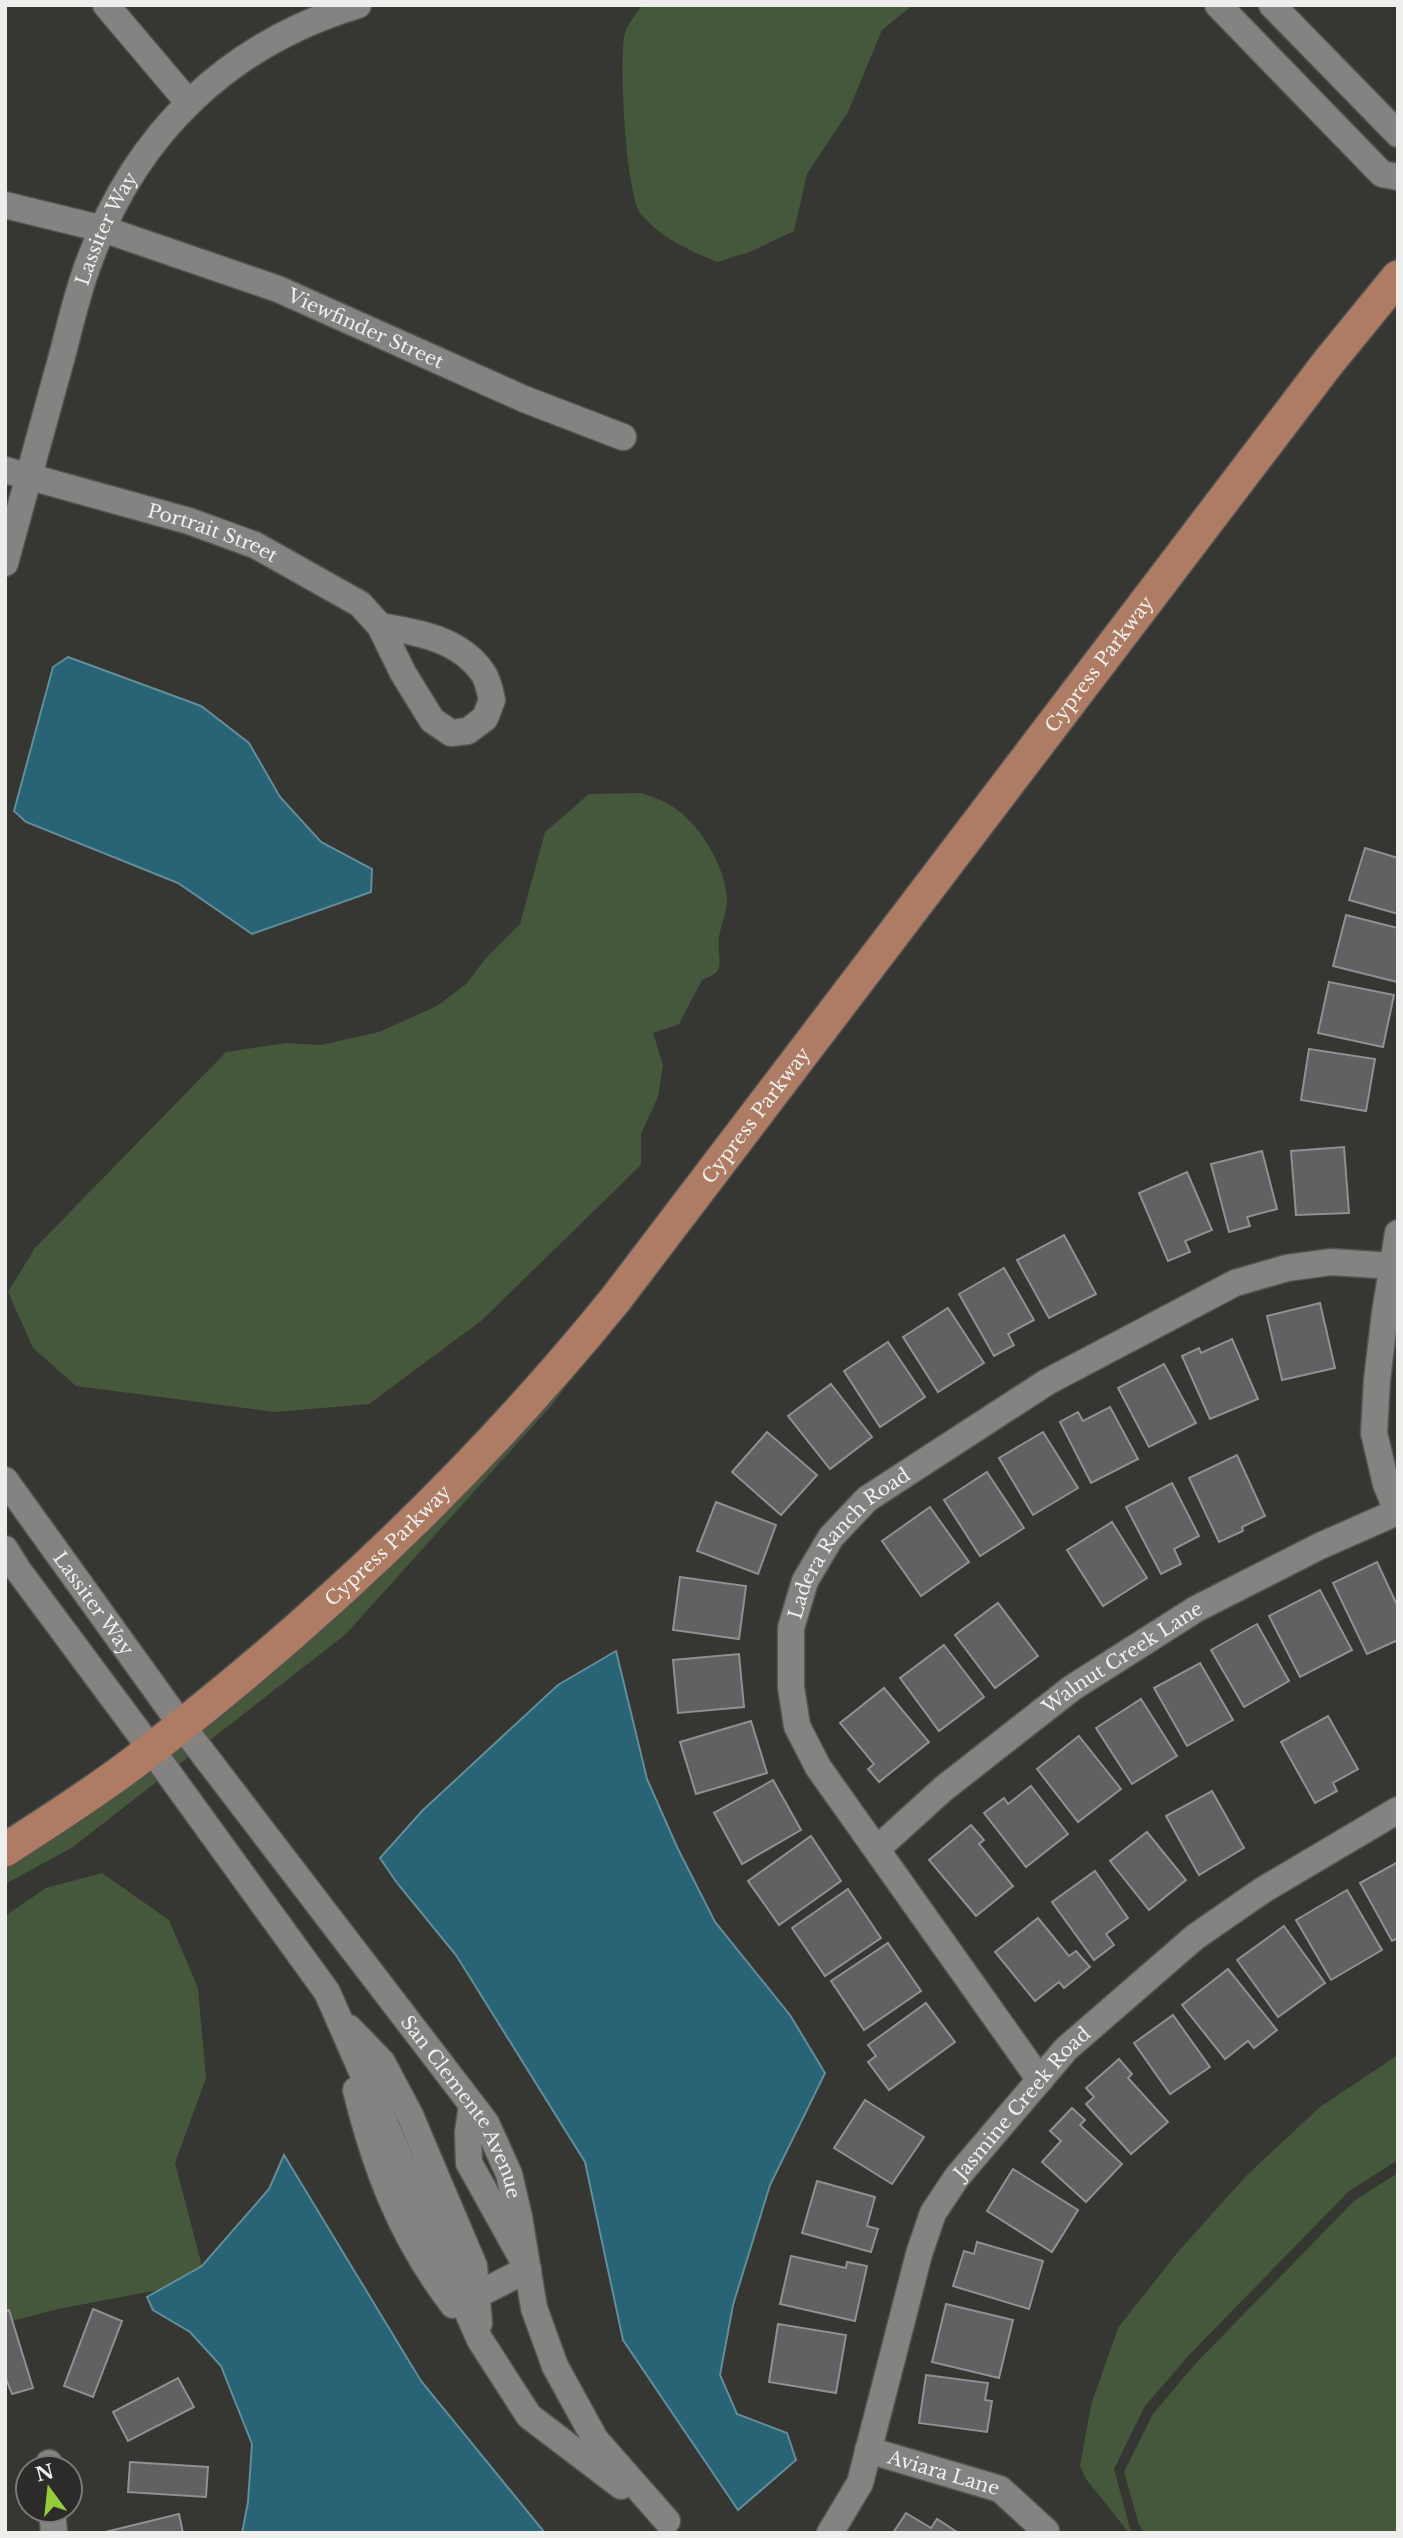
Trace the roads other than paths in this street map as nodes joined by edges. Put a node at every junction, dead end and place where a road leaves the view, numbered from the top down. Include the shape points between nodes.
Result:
1 (106, 5) edge
2 (358, 5) edge
3 (1218, 5) edge
4 (1272, 5) edge
5 (189, 103) junction
6 (1398, 134) edge
7 (1398, 177) edge
8 (5, 205) edge
9 (103, 229) junction
10 (1398, 277) edge
11 (623, 437) dead end
12 (17, 473) edge
13 (5, 563) edge
14 (380, 626) junction
15 (1398, 1233) edge
16 (1393, 1266) junction
17 (5, 1480) edge
18 (1397, 1513) edge
19 (5, 1549) edge
20 (182, 1726) junction
21 (151, 1749) junction
22 (1398, 1810) edge
23 (877, 1849) junction
24 (5, 1850) edge
25 (341, 1934) junction
26 (306, 1963) junction
27 (338, 2017) junction
28 (1040, 2080) junction
29 (528, 2269) junction
30 (477, 2295) junction
31 (480, 2340) junction
32 (868, 2450) junction
33 (676, 2527) edge
34 (1046, 2531) edge
35 (830, 2533) edge

1 - 5 street
2 - 5 street, Lassiter Way via 272,39 208,83
3 - 7 street via 1382,174
4 - 6 street
5 - 9 street, Lassiter Way via 164,128 119,194
8 - 9 street, Viewfinder Street
9 - 11 street, Viewfinder Street via 278,289 524,399
9 - 12 street, Lassiter Way
10 - 20 main road, Cypress Parkway via 581,1341 493,1441 380,1556 261,1663
12 - 13 street, Lassiter Way
12 - 14 street, Portrait Street via 189,521 255,545 359,604
14 - 14 street, Portrait Street via 432,720 450,733 468,731 485,718 492,700 485,675 467,654 425,633
15 - 16 street
16 - 18 street via 1374,1433
16 - 23 street, Ladera Ranch Road via 1331,1262 1234,1283 1047,1382 867,1499 831,1537 805,1581 791,1629 791,1687 797,1726 818,1767
17 - 20 street, Lassiter Way
18 - 23 street, Walnut Creek Lane via 1196,1609 1072,1688 943,1789
19 - 21 street, Lassiter Way
20 - 21 main road, Cypress Parkway
20 - 25 street, San Clemente Avenue
21 - 24 main road, Cypress Parkway
21 - 26 street, San Clemente Avenue
22 - 28 street, Jasmine Creek Road via 1263,1890 1195,1937 1066,2049
23 - 28 street, Ladera Ranch Road
25 - 26 street
25 - 29 street, San Clemente Avenue via 486,2123 509,2174
26 - 27 street, San Clemente Avenue
27 - 30 street via 382,2062 410,2115 474,2266
27 - 31 street, San Clemente Avenue
28 - 32 street, Jasmine Creek Road via 957,2177 933,2213
29 - 30 street
29 - 33 street, San Clemente Avenue via 534,2308 555,2366 595,2439
30 - 31 street
31 - 33 street, San Clemente Avenue via 529,2416
32 - 34 street, Aviara Lane via 1000,2489
32 - 35 street, Jasmine Creek Road via 860,2483

